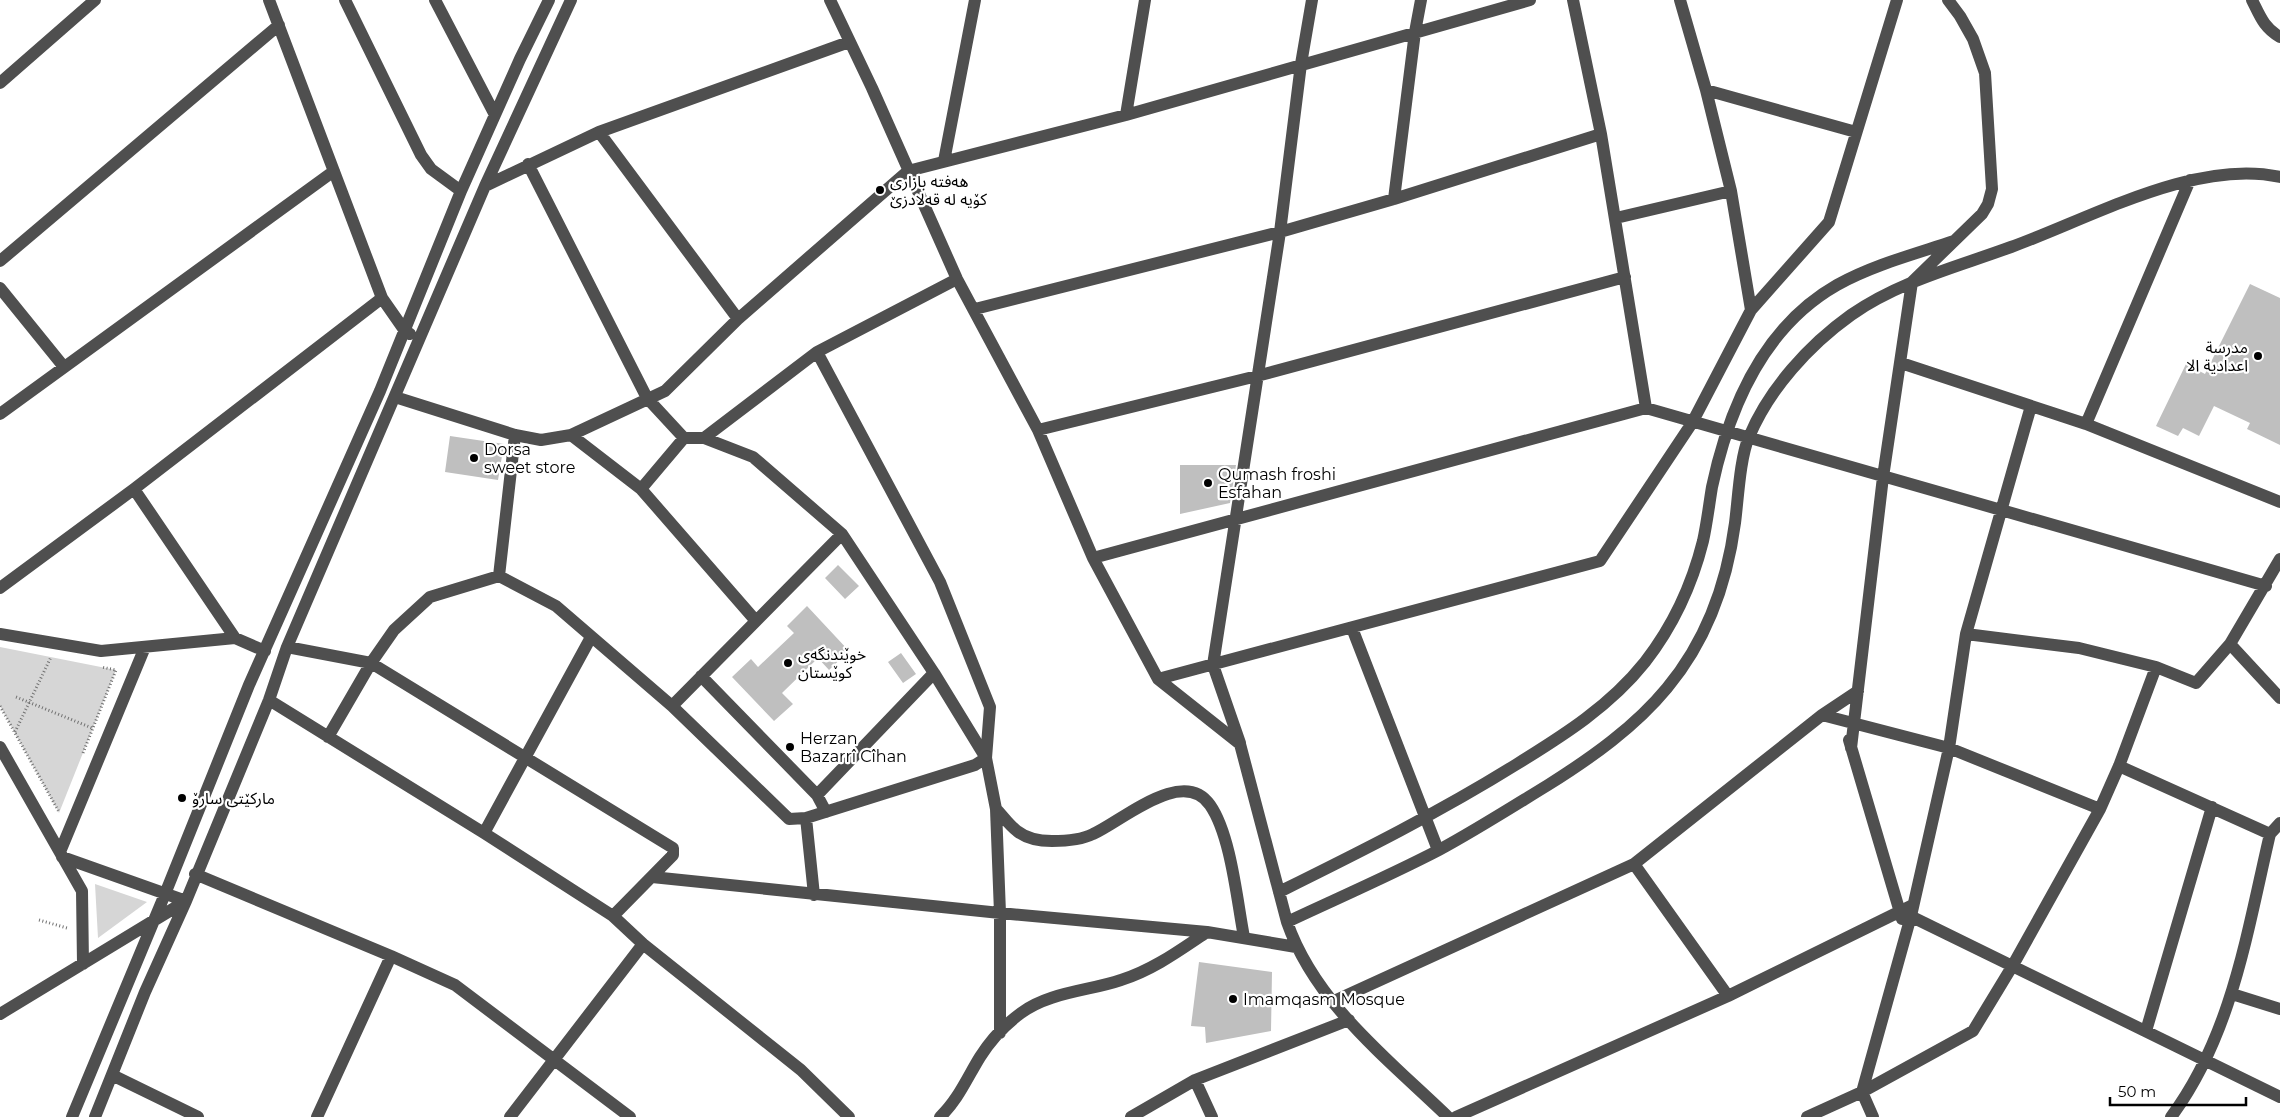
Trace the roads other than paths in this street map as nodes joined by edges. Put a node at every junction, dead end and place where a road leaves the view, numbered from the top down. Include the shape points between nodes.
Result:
1 (95, 0) edge
2 (269, 0) edge
3 (345, 0) edge
4 (435, 0) edge
5 (550, 0) edge
6 (571, 0) edge
7 (830, 0) edge
8 (975, 0) edge
9 (1145, 0) edge
10 (1312, 0) edge
11 (1421, 0) edge
12 (1530, 0) edge
13 (1573, 0) edge
14 (1680, 0) edge
15 (1897, 0) edge
16 (1948, 0) edge
17 (2252, 0) edge
18 (279, 25) junction
19 (1415, 32) junction
20 (2280, 37) edge
21 (849, 42) junction
22 (1301, 64) junction
23 (0, 83) edge
24 (1706, 90) junction
25 (495, 115) junction
26 (1126, 115) junction
27 (599, 132) junction
28 (1856, 132) junction
29 (1601, 134) junction
30 (944, 161) junction
31 (528, 164) junction
32 (334, 171) junction
33 (908, 171) junction
34 (2280, 177) edge
35 (2190, 180) junction
36 (485, 186) junction
37 (461, 191) junction
38 (1731, 191) junction
39 (1394, 199) junction
40 (1616, 218) junction
41 (1280, 232) junction
42 (1954, 241) junction
43 (0, 261) edge
44 (1625, 277) junction
45 (958, 279) junction
46 (1912, 282) junction
47 (0, 288) edge
48 (382, 298) junction
49 (975, 309) junction
50 (1751, 310) junction
51 (738, 319) junction
52 (405, 331) junction
53 (420, 337) junction
54 (817, 352) junction
55 (1901, 362) junction
56 (64, 367) junction
57 (1257, 376) junction
58 (395, 397) junction
59 (647, 398) junction
60 (2031, 406) junction
61 (1646, 408) junction
62 (0, 414) edge
63 (1692, 423) junction
64 (2086, 424) junction
65 (1038, 430) junction
66 (1726, 432) junction
67 (515, 435) junction
68 (572, 436) junction
69 (684, 438) junction
70 (704, 438) junction
71 (1748, 438) junction
72 (1883, 477) junction
73 (134, 489) junction
74 (641, 489) junction
75 (2280, 502) edge
76 (2001, 510) junction
77 (1235, 518) junction
78 (842, 534) junction
79 (1093, 558) junction
80 (2280, 559) edge
81 (499, 576) junction
82 (2266, 586) junction
83 (0, 588) edge
84 (756, 621) junction
85 (1352, 628) junction
86 (0, 634) edge
87 (1966, 634) junction
88 (592, 637) junction
89 (235, 638) junction
90 (2230, 644) junction
91 (145, 647) junction
92 (287, 647) junction
93 (265, 651) junction
94 (371, 663) junction
95 (1214, 665) junction
96 (2156, 667) junction
97 (934, 673) junction
98 (701, 676) junction
99 (1158, 679) junction
100 (1858, 691) junction
101 (2280, 698) edge
102 (269, 700) junction
103 (1838, 704) junction
104 (672, 706) junction
105 (1822, 715) junction
106 (1848, 721) junction
107 (328, 737) junction
108 (1240, 744) junction
109 (0, 747) edge
110 (1949, 748) junction
111 (526, 758) junction
112 (986, 758) junction
113 (2119, 766) junction
114 (817, 795) junction
115 (2212, 806) junction
116 (996, 808) junction
117 (2100, 808) junction
118 (826, 812) junction
119 (806, 818) junction
120 (1426, 819) junction
121 (2280, 823) edge
122 (484, 833) junction
123 (2270, 834) junction
124 (1438, 850) junction
125 (61, 854) junction
126 (1634, 864) junction
127 (195, 874) junction
128 (652, 877) junction
129 (1279, 892) junction
130 (165, 894) junction
131 (814, 895) junction
132 (186, 901) junction
133 (1908, 911) junction
134 (1000, 913) junction
135 (613, 916) junction
136 (1287, 922) junction
137 (152, 923) junction
138 (1207, 932) junction
139 (1244, 937) junction
140 (643, 944) junction
141 (1296, 946) junction
142 (391, 956) junction
143 (83, 964) junction
144 (2013, 965) junction
145 (2232, 994) junction
146 (1728, 996) junction
147 (1332, 1002) junction
148 (2280, 1009) edge
149 (0, 1014) edge
150 (1349, 1020) junction
151 (2146, 1031) junction
152 (1000, 1033) junction
153 (554, 1060) junction
154 (2206, 1061) junction
155 (112, 1076) junction
156 (1195, 1080) junction
157 (1862, 1092) junction
158 (2280, 1097) edge
159 (72, 1117) edge
160 (95, 1117) edge
161 (198, 1117) edge
162 (318, 1117) edge
163 (510, 1117) edge
164 (630, 1117) edge
165 (849, 1117) edge
166 (940, 1117) edge
167 (1131, 1117) edge
168 (1212, 1117) edge
169 (1448, 1117) edge
170 (1456, 1117) edge
171 (1806, 1117) edge
172 (1873, 1117) edge
173 (2171, 1117) edge

1 - 23 street
2 - 18 street
3 - 37 street via 420,155 431,169
4 - 25 street
5 - 25 street
6 - 36 street
7 - 21 street
8 - 30 street
9 - 26 street
10 - 22 street
11 - 19 street
12 - 19 street
13 - 29 street
14 - 24 street
15 - 28 street
16 - 42 street via 1972,39 1985,73 1992,173 1988,204
17 - 20 street via 2263,23
18 - 32 street
18 - 43 street
19 - 22 street
19 - 39 street
21 - 27 street
21 - 33 street
22 - 26 street
22 - 41 street
24 - 28 street
24 - 38 street
25 - 37 street
26 - 30 street
27 - 31 street
27 - 51 street
28 - 50 street via 1829,222
29 - 39 street
29 - 40 street
30 - 33 street
31 - 36 street
31 - 59 street
32 - 48 street
32 - 56 street
33 - 45 street
33 - 51 street
34 - 35 street via 2240,173
35 - 46 street
35 - 64 street
36 - 53 street
37 - 52 street
38 - 40 street
38 - 50 street
39 - 41 street
40 - 44 street
41 - 49 street
41 - 57 street
42 - 46 street
42 - 66 street via 1855,276 1802,309 1786,324 1753,370
44 - 57 street
44 - 61 street
45 - 49 street
45 - 54 street
46 - 55 street
46 - 71 street via 1854,313 1805,354 1780,382
47 - 56 street
48 - 52 street
48 - 73 street
49 - 65 street
50 - 63 street
51 - 59 street via 665,391
52 - 53 street
52 - 93 street
53 - 58 street
54 - 70 street
54 - 112 street via 940,582 990,707
55 - 60 street
55 - 72 street
56 - 62 street
57 - 65 street
57 - 77 street
58 - 67 street
58 - 92 street
59 - 68 street
59 - 69 street
60 - 64 street
60 - 76 street
61 - 63 street
61 - 77 street
63 - 66 street
63 - 85 street via 1600,561
64 - 75 street
65 - 79 street
66 - 71 street
66 - 120 street via 1703,541 1689,586 1676,614 1644,663 1598,710 1566,734
67 - 68 street via 542,440
67 - 81 street
68 - 74 street
69 - 70 street
69 - 74 street
70 - 78 street via 753,457
71 - 72 street
71 - 124 street via 1727,572 1708,626 1685,666 1665,691 1610,742 1532,795
72 - 76 street
72 - 100 street
73 - 83 street
73 - 89 street
74 - 84 street
76 - 82 street
76 - 87 street
77 - 79 street
77 - 95 street
78 - 84 street
78 - 97 street
79 - 99 street
80 - 82 street
81 - 88 street via 556,606
81 - 94 street via 430,597 394,630
82 - 90 street
84 - 98 street
85 - 95 street
85 - 120 street
86 - 91 street via 101,652
87 - 96 street via 2079,648
87 - 110 street
88 - 104 street
88 - 111 street
89 - 91 street
89 - 93 street
90 - 96 street via 2196,683
90 - 101 street
91 - 125 street
92 - 94 street
92 - 102 street
93 - 130 street
94 - 107 street
94 - 111 street
95 - 99 street
95 - 108 street
96 - 113 street
97 - 112 street
97 - 114 street
98 - 104 street
98 - 114 street
99 - 108 street
100 - 103 street
100 - 106 street
102 - 107 street
102 - 127 street
103 - 105 street
103 - 106 street
104 - 119 street via 789,819
105 - 106 street
105 - 126 street
106 - 110 street
106 - 133 street via 1851,748
107 - 122 street
108 - 129 street
109 - 125 street
110 - 117 street
110 - 133 street
111 - 122 street
111 - 128 street via 673,848 674,856
112 - 116 street
112 - 118 street via 974,765
113 - 115 street
113 - 117 street
114 - 118 street
115 - 123 street
115 - 151 street
116 - 134 street
116 - 139 street via 1025,837 1060,841 1091,835 1162,795 1184,791 1199,794 1214,812 1223,834
117 - 144 street
118 - 119 street
119 - 131 street
120 - 124 street
120 - 129 street
121 - 123 street
122 - 135 street
123 - 145 street
124 - 136 street
125 - 130 street
125 - 143 street via 82,891
126 - 146 street
126 - 147 street
127 - 132 street
127 - 142 street
128 - 131 street
128 - 135 street
129 - 136 street
130 - 132 street
130 - 137 street
131 - 134 street
132 - 137 street
132 - 155 street
133 - 144 street
133 - 146 street
133 - 157 street via 1906,933
134 - 138 street
134 - 152 street
135 - 140 street
136 - 141 street
137 - 143 street
137 - 159 street
138 - 139 street
138 - 152 street via 1140,973 1036,1004 1012,1020
139 - 141 street
140 - 153 street
140 - 165 street via 800,1070
141 - 147 street
142 - 153 street via 454,985
142 - 162 street
143 - 149 street
144 - 151 street
144 - 157 street via 1973,1031
145 - 148 street
145 - 154 street
146 - 170 street
147 - 150 street
150 - 156 street
150 - 169 street
151 - 154 street
152 - 166 street via 980,1056 957,1097
153 - 163 street
153 - 164 street
154 - 158 street
154 - 173 street
155 - 160 street
155 - 161 street
156 - 167 street
156 - 168 street
157 - 171 street
157 - 172 street

